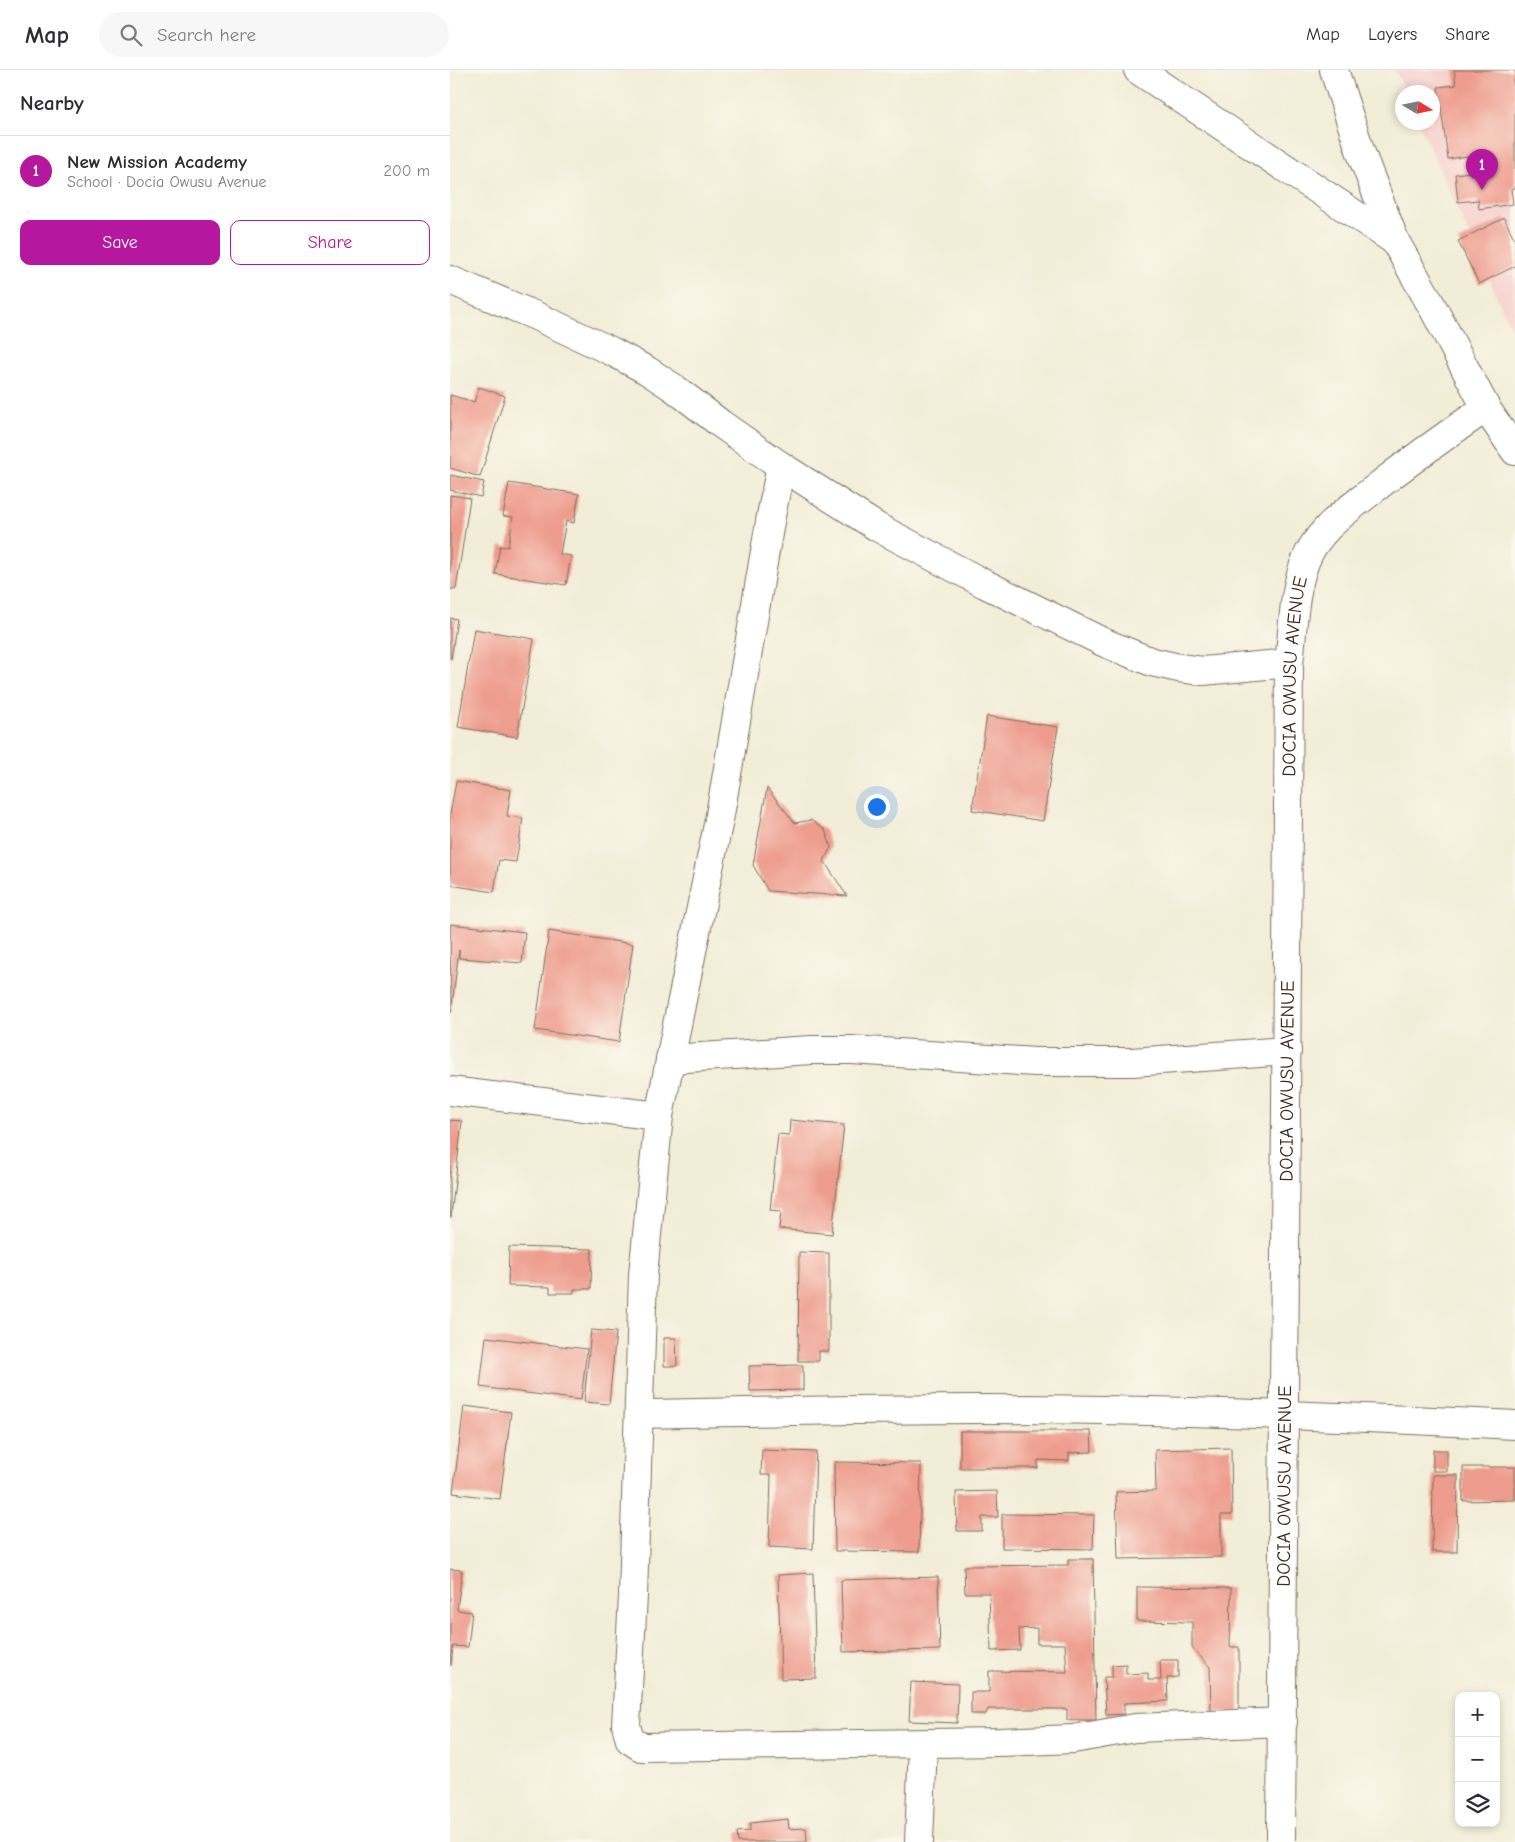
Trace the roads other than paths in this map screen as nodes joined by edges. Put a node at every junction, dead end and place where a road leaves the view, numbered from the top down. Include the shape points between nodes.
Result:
1 (1138, 70) edge
2 (1334, 70) edge
3 (1395, 241) junction
4 (450, 280) edge
5 (1486, 408) junction
6 (1515, 451) edge
7 (781, 466) junction
8 (1289, 663) junction
9 (1287, 1051) junction
10 (670, 1059) junction
11 (450, 1091) edge
12 (660, 1116) junction
13 (639, 1414) junction
14 (1284, 1414) junction
15 (1515, 1425) edge
16 (1283, 1722) junction
17 (923, 1744) junction
18 (919, 1842) edge
19 (1281, 1842) edge

1 - 3 street
2 - 3 street
3 - 5 street
4 - 7 street via 536,316 648,371
5 - 6 street
5 - 8 street, DOCIA OWUSU AVENUE via 1403,466 1320,536 1300,578
7 - 8 street via 877,527 1072,628 1152,662 1203,671
7 - 10 street via 720,816
8 - 9 street, DOCIA OWUSU AVENUE
9 - 10 street via 1132,1062 1035,1062 852,1050
9 - 14 street, DOCIA OWUSU AVENUE
10 - 12 street
11 - 12 street
12 - 13 street via 643,1274
13 - 14 street via 977,1409
13 - 17 street via 626,1726 630,1740 641,1746
14 - 15 street
14 - 16 street, DOCIA OWUSU AVENUE
16 - 17 street via 1135,1728 1073,1739
16 - 19 street, DOCIA OWUSU AVENUE
17 - 18 street

